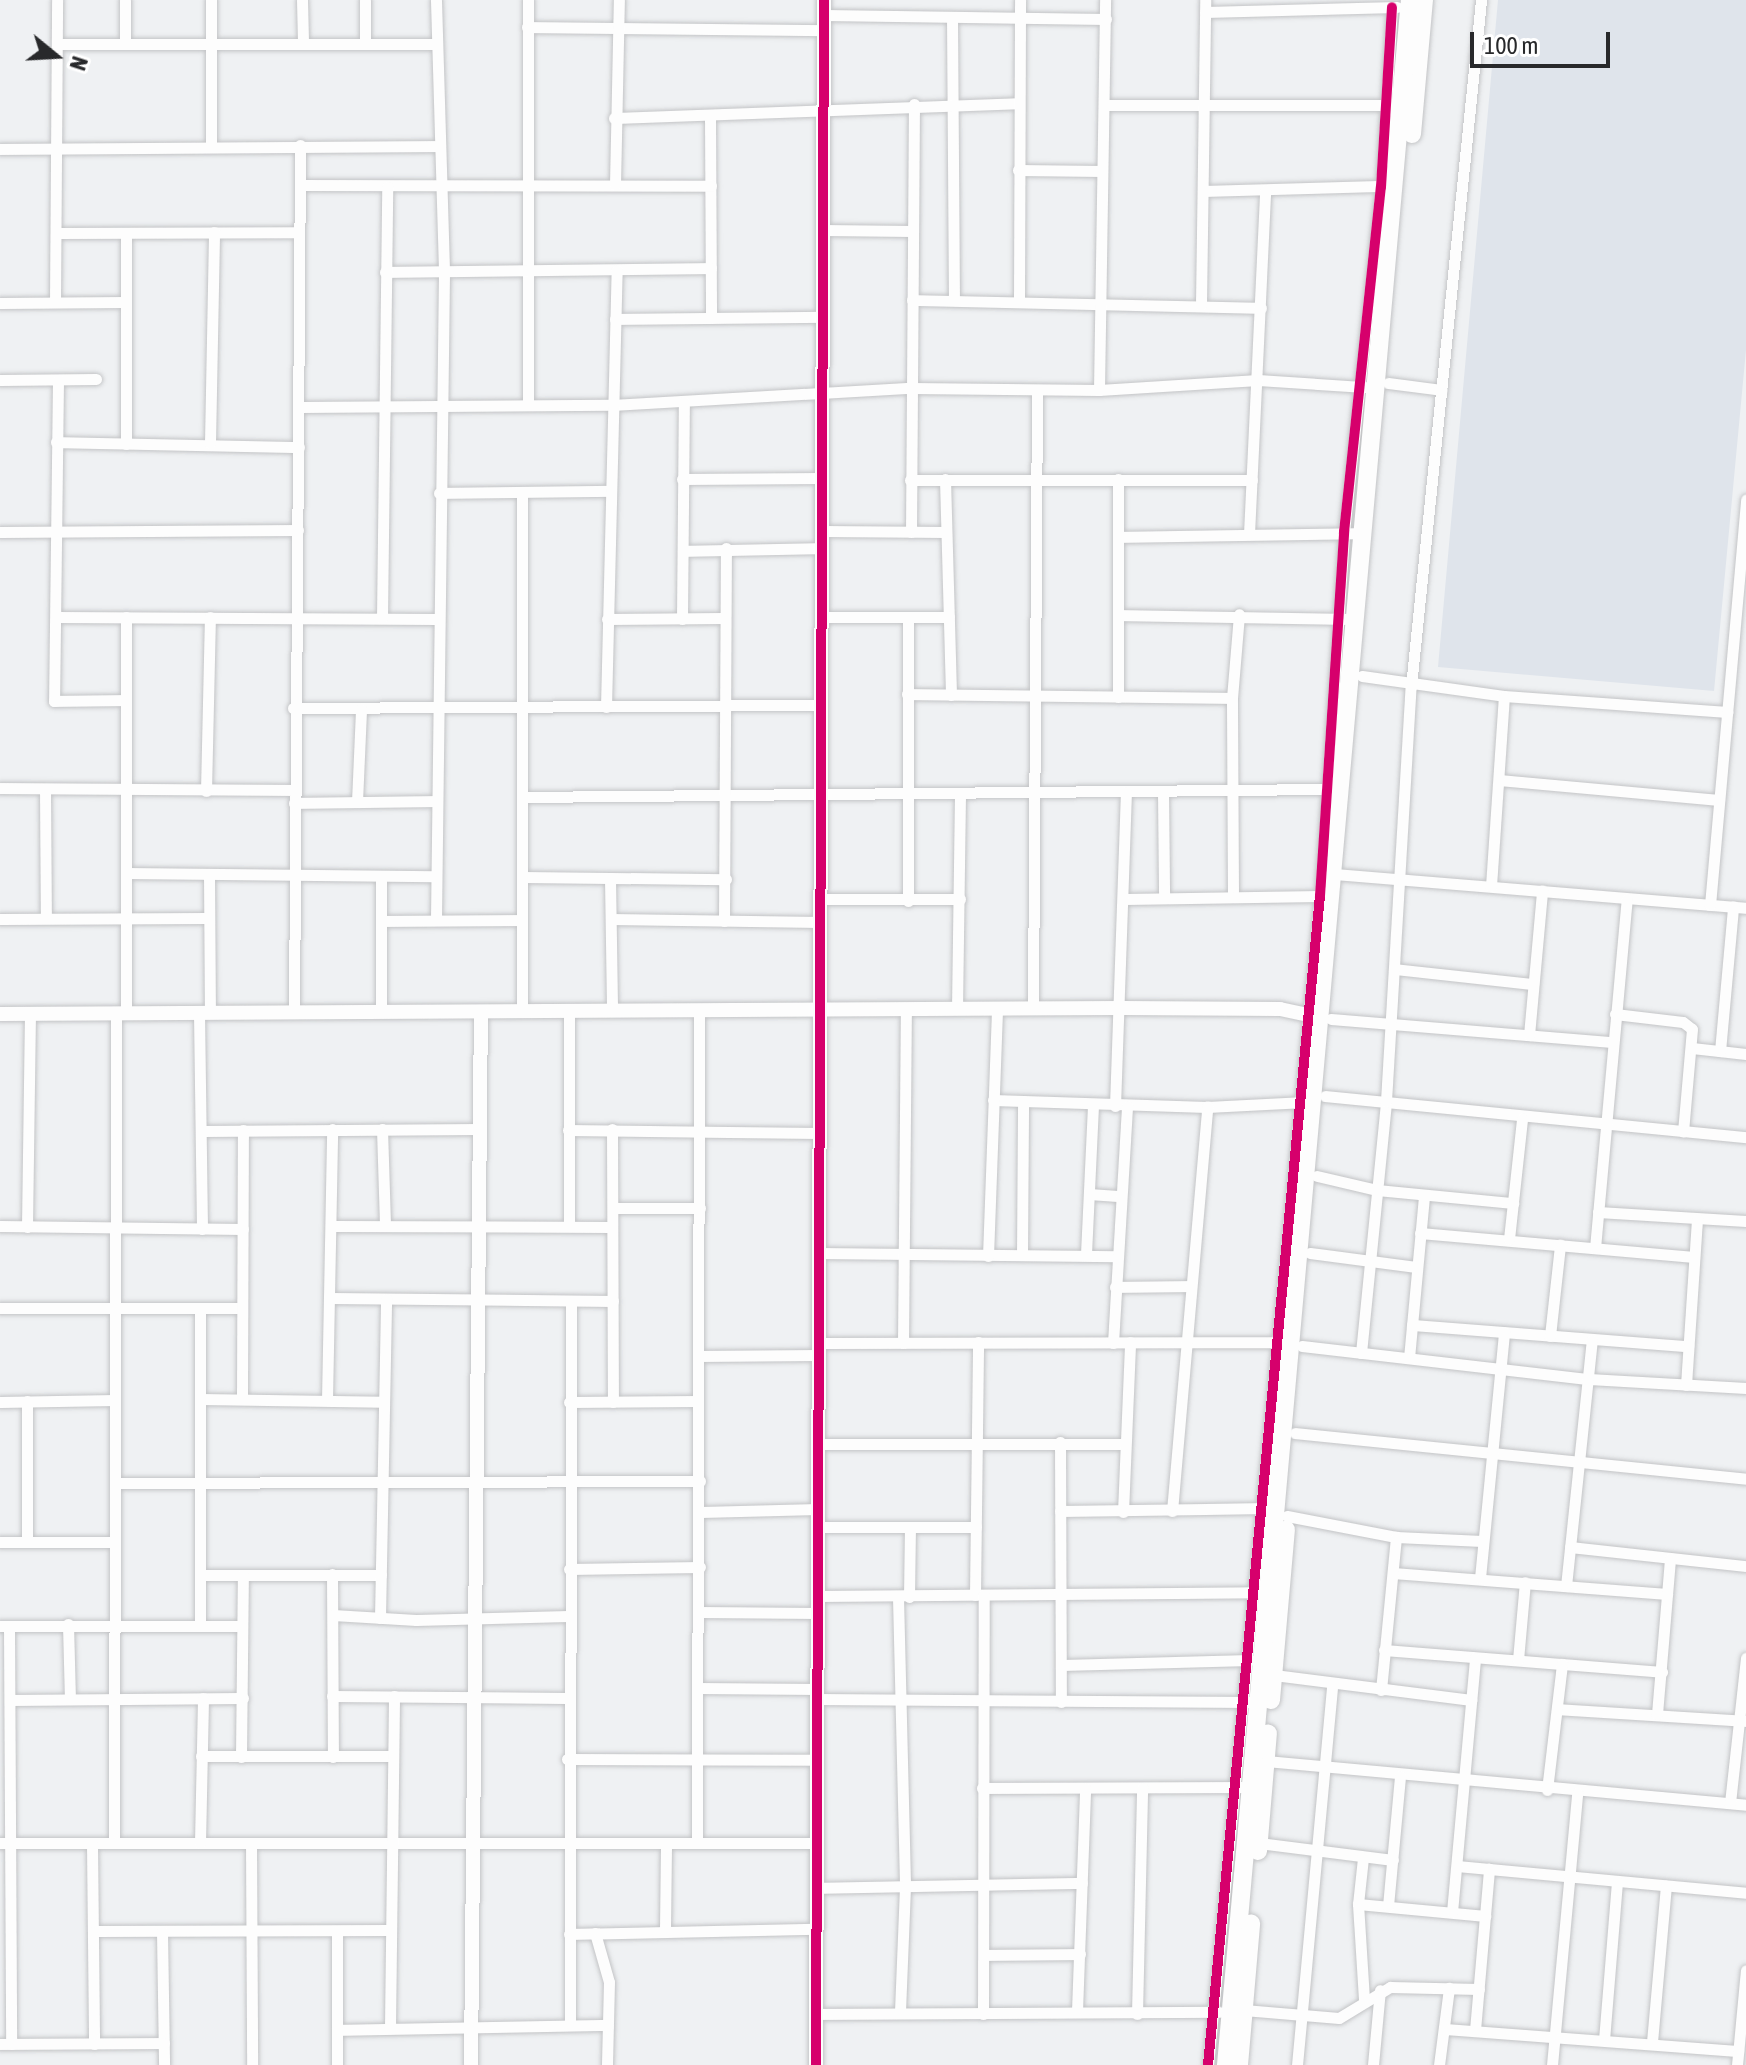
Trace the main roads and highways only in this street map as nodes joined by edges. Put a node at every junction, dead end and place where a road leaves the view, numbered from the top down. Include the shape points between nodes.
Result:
1 (1409, 4) edge
2 (1382, 386) junction
3 (1339, 875) junction
4 (1313, 1100) junction
5 (1290, 1344) junction
6 (1275, 1511) junction
7 (1229, 2012) junction
8 (1226, 2065) edge
9 (1239, 2065) edge

1 - 2 main road
1 - 2 main road via 1388,186
2 - 3 main road via 1362,676
2 - 3 main road via 1365,533 1348,619 1336,789
3 - 4 main road
4 - 5 main road
4 - 5 main road via 1317,1176 1310,1253
5 - 6 main road
5 - 6 main road via 1295,1433
6 - 7 main road via 1261,1592
6 - 7 main road via 1274,1675 1259,1843
7 - 8 main road
7 - 9 main road

